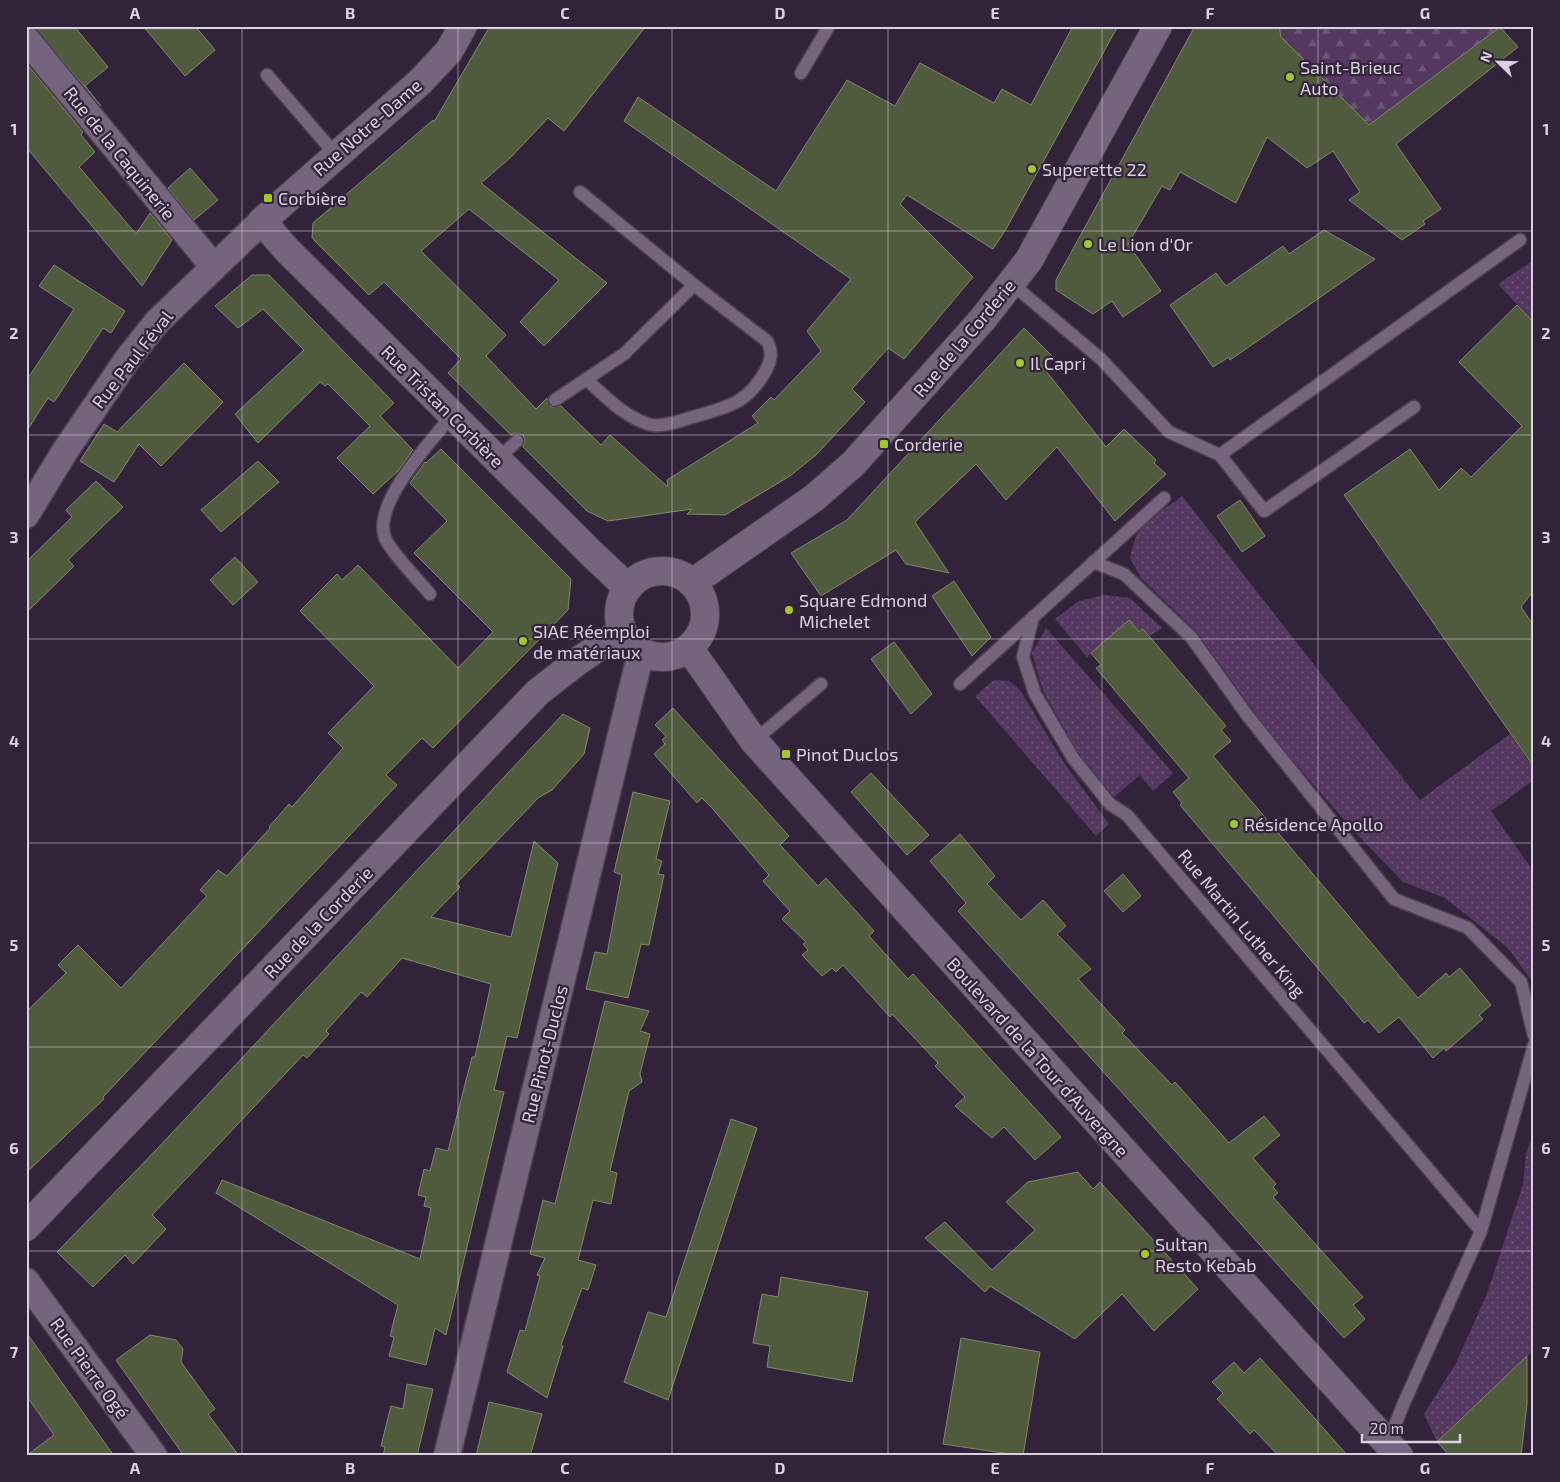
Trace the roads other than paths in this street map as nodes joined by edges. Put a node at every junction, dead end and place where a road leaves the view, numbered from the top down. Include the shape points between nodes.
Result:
1 (463, 26) edge
2 (829, 26) edge
3 (1158, 26) edge
4 (26, 39) edge
5 (801, 73) dead end
6 (267, 74) dead end
7 (336, 155) junction
8 (580, 192) dead end
9 (262, 221) junction
10 (1520, 240) dead end
11 (214, 266) junction
12 (1012, 284) junction
13 (694, 285) junction
14 (586, 380) junction
15 (555, 400) dead end
16 (1414, 407) dead end
17 (452, 415) junction
18 (517, 441) dead end
19 (1220, 455) junction
20 (497, 460) junction
21 (1164, 498) dead end
22 (26, 515) edge
23 (1094, 562) junction
24 (692, 583) junction
25 (628, 588) junction
26 (430, 594) dead end
27 (1033, 617) junction
28 (622, 631) junction
29 (689, 648) junction
30 (641, 652) junction
31 (821, 684) dead end
32 (960, 684) dead end
33 (754, 741) junction
34 (1534, 1036) edge
35 (1534, 1045) edge
36 (26, 1227) edge
37 (1482, 1231) junction
38 (26, 1281) edge
39 (1390, 1452) edge
40 (154, 1456) edge
41 (447, 1456) edge

1 - 7 street, Rue Notre-Dame via 449,50 420,82
2 - 5 lane
3 - 12 street, Rue de la Corderie via 1029,260
4 - 11 street, Rue de la Caquinerie
6 - 7 lane
7 - 9 street, Rue Notre-Dame
8 - 13 lane
9 - 11 street, Rue Paul Féval
9 - 17 street, Rue Tristan Corbière
10 - 19 lane
11 - 22 street, Rue Paul Féval via 157,322 129,357
12 - 19 lane via 1101,359 1169,432
12 - 24 street, Rue de la Corderie via 932,379 854,464 814,498
13 - 14 lane via 624,354
13 - 14 lane via 768,341 771,360 756,389 730,407 672,424 650,425 626,414
14 - 15 lane
16 - 19 lane via 1264,511
17 - 20 street, Rue Tristan Corbière
17 - 26 lane via 392,496 382,519 385,539
18 - 20 lane
20 - 25 street, Rue Tristan Corbière
21 - 23 lane
23 - 27 lane
23 - 34 lane via 1124,574 1191,637 1247,715 1394,899 1468,928 1521,982
24 - 25 street via 680,575 659,572 639,578
24 - 29 street via 699,593 705,616 697,639
25 - 28 street via 620,608
27 - 32 lane
27 - 37 lane, Rue Martin Luther King via 1023,657 1035,694 1073,758 1110,804 1127,815
28 - 30 street
28 - 36 street, Rue de la Corderie via 538,692
29 - 30 street via 680,654 660,658
29 - 33 street, Boulevard de la Tour d'Auvergne
30 - 41 street, Rue Pinot-Duclos
31 - 33 lane
33 - 39 street, Boulevard de la Tour d'Auvergne
35 - 37 lane
37 - 39 lane via 1403,1405
38 - 40 street, Rue Pierre Ogé

